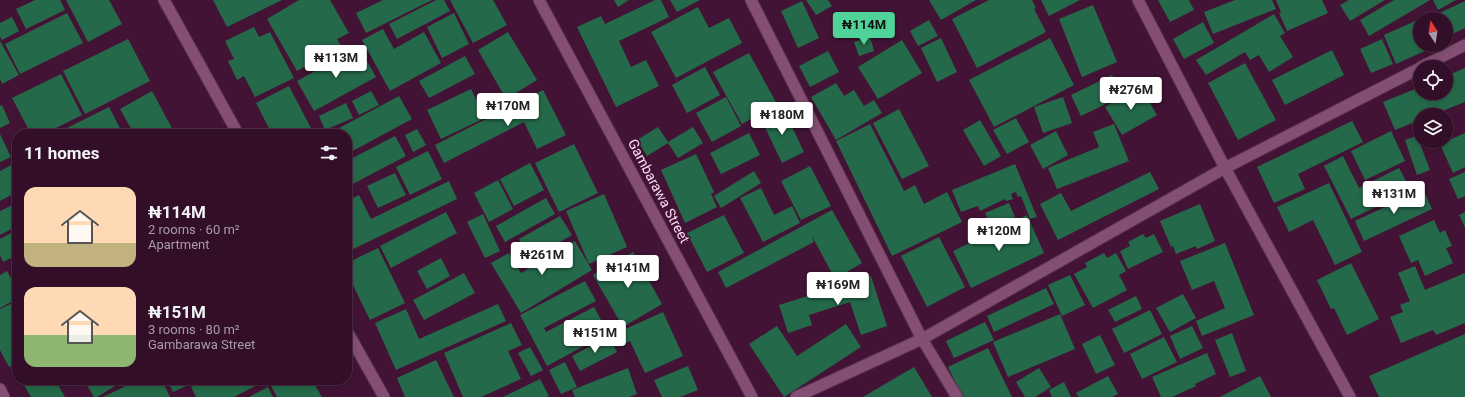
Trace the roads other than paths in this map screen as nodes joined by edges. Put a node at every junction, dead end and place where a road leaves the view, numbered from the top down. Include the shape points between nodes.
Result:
1 (164, 0) edge
2 (538, 0) edge
3 (751, 0) edge
4 (1138, 0) edge
5 (1465, 45) edge
6 (1435, 60) edge
7 (1413, 71) edge
8 (235, 129) edge
9 (1225, 168) junction
10 (922, 339) junction
11 (352, 340) edge
12 (0, 389) edge
13 (4, 397) edge
14 (384, 397) edge
15 (752, 397) edge
16 (796, 397) edge
17 (957, 397) edge
18 (1350, 397) edge

1 - 8 street
2 - 15 street, Gambarawa Street
3 - 10 street
4 - 9 street
5 - 6 street
7 - 9 street
9 - 10 street
9 - 18 street
10 - 16 street
10 - 17 street
11 - 14 street
12 - 13 street

